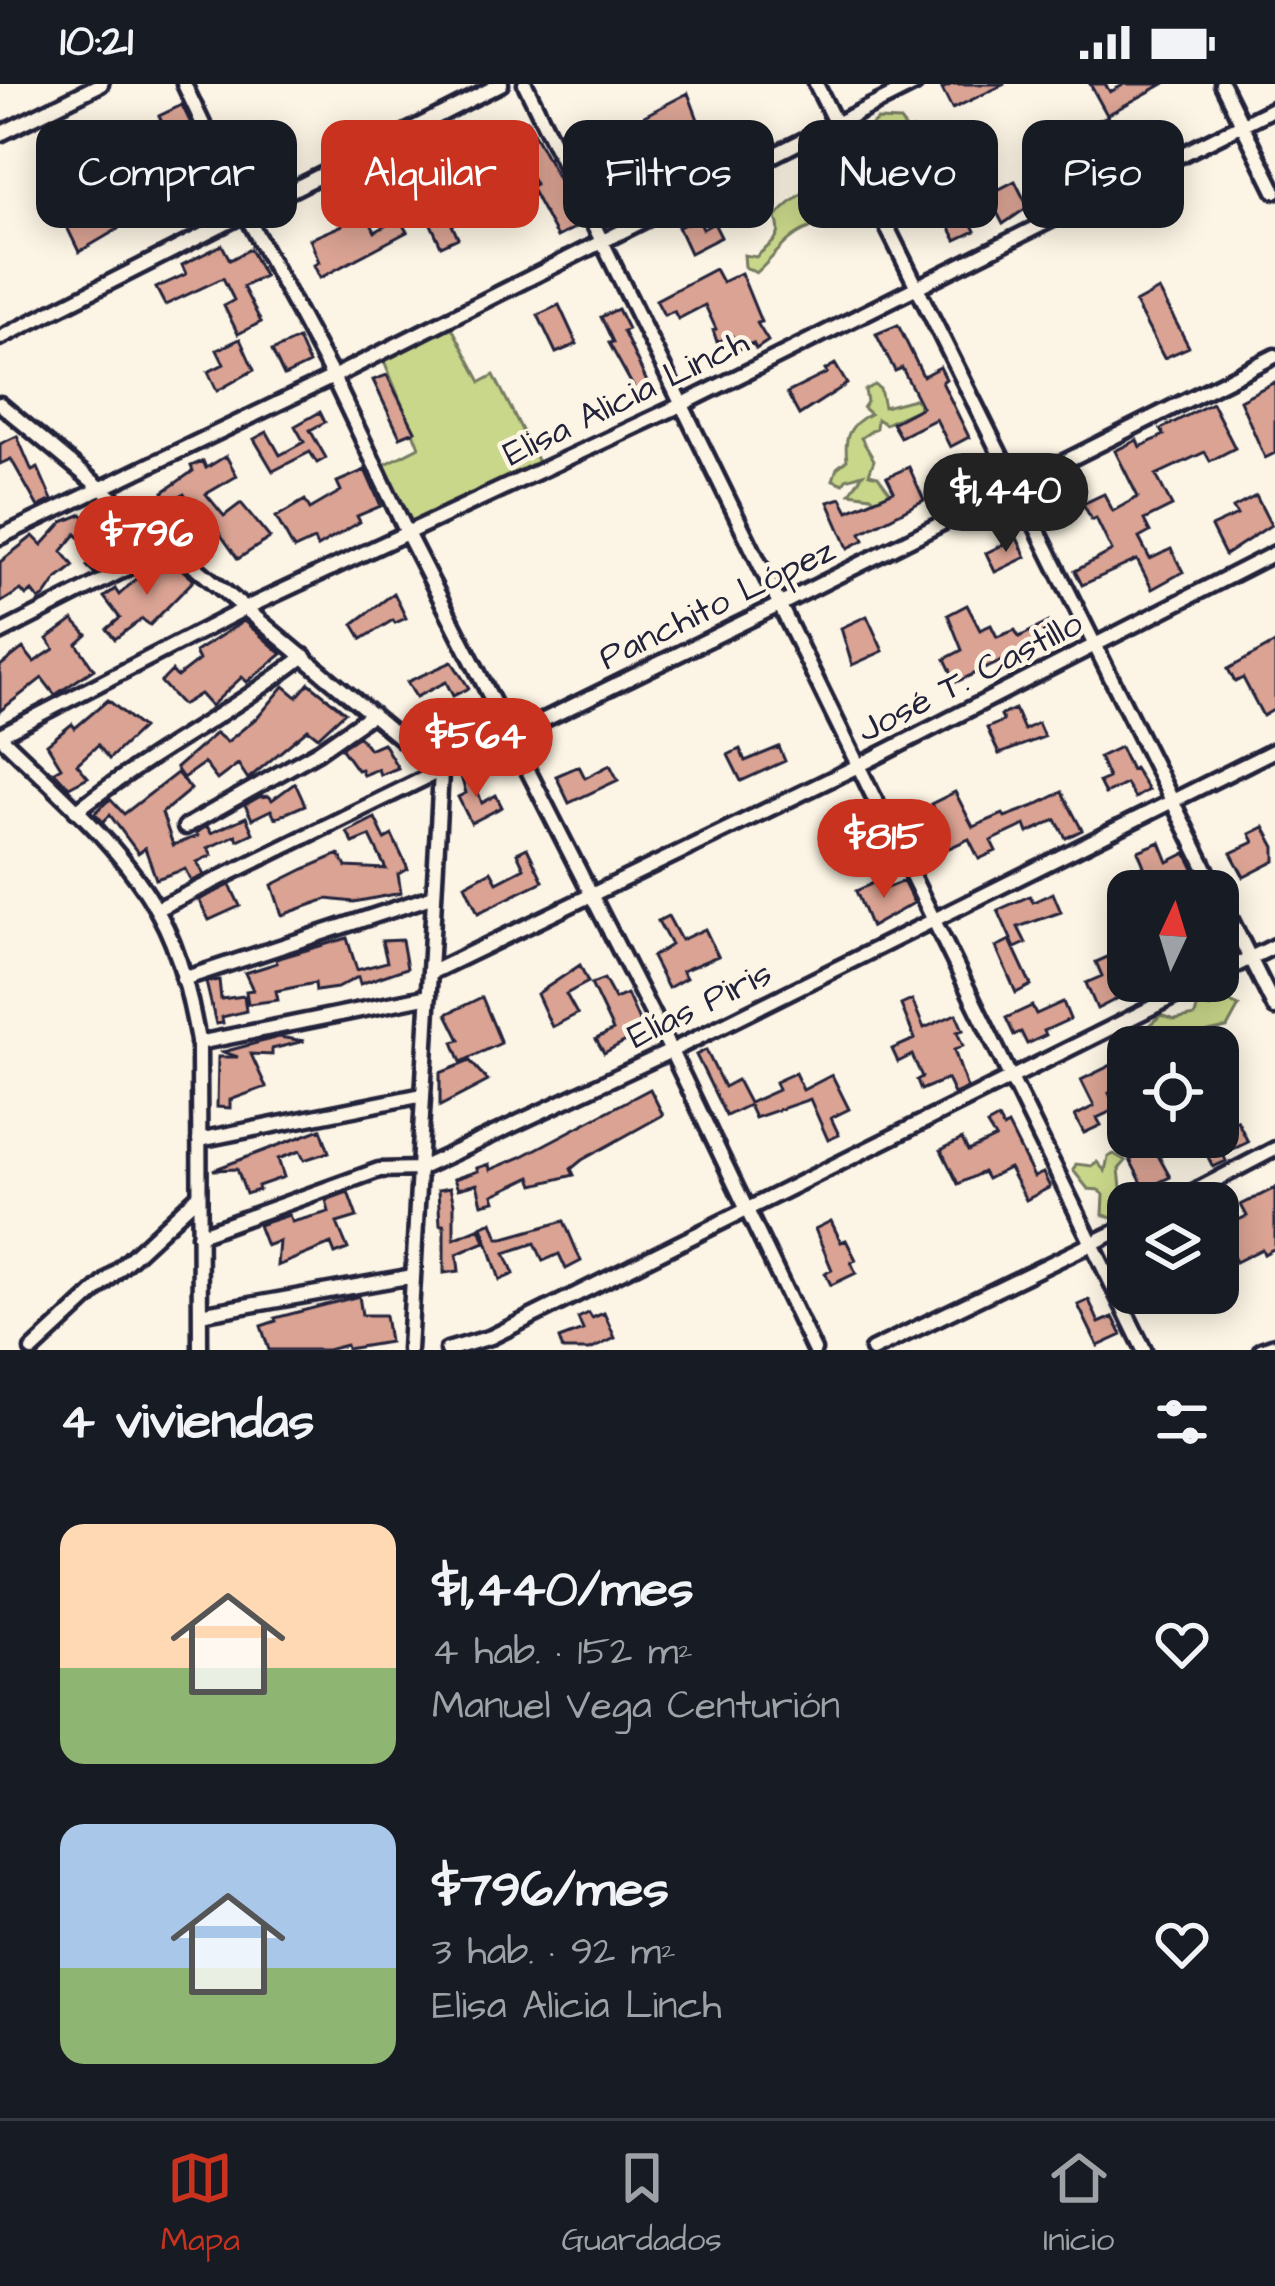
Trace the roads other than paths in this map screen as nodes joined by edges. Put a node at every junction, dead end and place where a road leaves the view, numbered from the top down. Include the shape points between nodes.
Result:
1 (101, 84) edge
2 (184, 84) edge
3 (501, 84) edge
4 (525, 84) edge
5 (816, 84) edge
6 (915, 84) edge
7 (1222, 84) edge
8 (1275, 108) edge
9 (201, 120) edge
10 (834, 120) edge
11 (841, 120) edge
12 (1242, 124) junction
13 (0, 134) edge
14 (798, 142) edge
15 (297, 187) edge
16 (1275, 191) edge
17 (216, 228) edge
18 (253, 228) edge
19 (886, 228) edge
20 (602, 243) junction
21 (914, 285) junction
22 (0, 338) edge
23 (1275, 356) edge
24 (333, 377) junction
25 (0, 404) edge
26 (681, 405) junction
27 (1016, 485) junction
28 (100, 489) junction
29 (408, 535) junction
30 (0, 537) edge
31 (170, 547) junction
32 (1275, 553) edge
33 (779, 605) junction
34 (246, 608) junction
35 (0, 633) edge
36 (1094, 645) junction
37 (304, 656) junction
38 (373, 714) junction
39 (0, 735) edge
40 (510, 736) junction
41 (1275, 751) edge
42 (858, 766) junction
43 (441, 772) junction
44 (1172, 801) junction
45 (76, 811) junction
46 (184, 827) dead end
47 (1206, 870) edge
48 (593, 894) junction
49 (434, 896) junction
50 (157, 909) junction
51 (934, 920) junction
52 (1239, 936) edge
53 (1275, 946) edge
54 (1250, 958) junction
55 (1239, 964) edge
56 (430, 973) junction
57 (183, 979) junction
58 (429, 996) junction
59 (1163, 1002) edge
60 (1275, 1008) edge
61 (198, 1043) junction
62 (671, 1051) junction
63 (1012, 1079) junction
64 (423, 1095) junction
65 (199, 1140) junction
66 (1275, 1149) edge
67 (419, 1169) junction
68 (1212, 1182) edge
69 (200, 1195) junction
70 (747, 1211) junction
71 (200, 1235) junction
72 (1107, 1236) edge
73 (1092, 1244) junction
74 (413, 1276) junction
75 (200, 1314) junction
76 (490, 1337) junction
77 (1275, 1345) edge
78 (32, 1350) edge
79 (200, 1350) edge
80 (410, 1350) edge
81 (446, 1350) edge
82 (470, 1350) edge
83 (814, 1350) edge
84 (872, 1350) edge
85 (1144, 1350) edge
86 (1261, 1350) edge

1 - 13 street
2 - 9 street
3 - 15 street
4 - 20 street
5 - 10 street
6 - 11 street
7 - 12 street
8 - 12 street, Elisa Alicia Linch
12 - 16 street
12 - 21 street, Elisa Alicia Linch
14 - 20 street
17 - 22 street
18 - 24 street
19 - 21 street
20 - 24 street
20 - 26 street
21 - 26 street, Elisa Alicia Linch
21 - 27 street
23 - 27 street, Panchito López
24 - 28 street
24 - 29 street
25 - 28 street
26 - 29 street, Elisa Alicia Linch
26 - 33 street
27 - 33 street, Panchito López
27 - 36 street
28 - 30 street
28 - 31 street
29 - 34 street, Elisa Alicia Linch
29 - 40 street
31 - 34 street
31 - 35 street
32 - 36 street, José T. Castillo
33 - 40 street, Panchito López
33 - 42 street
34 - 37 street
34 - 39 street, Elisa Alicia Linch
36 - 42 street, José T. Castillo
36 - 44 street
37 - 38 street
37 - 45 street
38 - 43 street
38 - 46 street
39 - 45 street
40 - 43 street, Panchito López
40 - 48 street
41 - 44 street, Elías Piris
42 - 48 street, José T. Castillo
42 - 51 street
43 - 49 street
43 - 50 street, Panchito López
44 - 47 street
44 - 51 street, Elías Piris
45 - 50 street
48 - 56 street, José T. Castillo
48 - 62 street
49 - 56 street
49 - 57 street
50 - 57 street
51 - 62 street, Elías Piris
51 - 63 street
52 - 54 street
53 - 54 street
54 - 55 street
54 - 60 street
56 - 58 street
57 - 61 street
58 - 61 street
58 - 64 street
59 - 63 street
61 - 65 street
62 - 67 street, Elías Piris
62 - 70 street
63 - 70 street
63 - 73 street
64 - 65 street
64 - 67 street
65 - 69 street
66 - 68 street
67 - 71 street, Elías Piris via 379,1170
67 - 74 street
69 - 71 street
69 - 78 street
70 - 76 street
70 - 83 street
71 - 75 street
72 - 73 street
73 - 84 street
73 - 85 street
74 - 75 street
74 - 80 street
75 - 79 street
76 - 81 street
76 - 82 street
77 - 86 street

